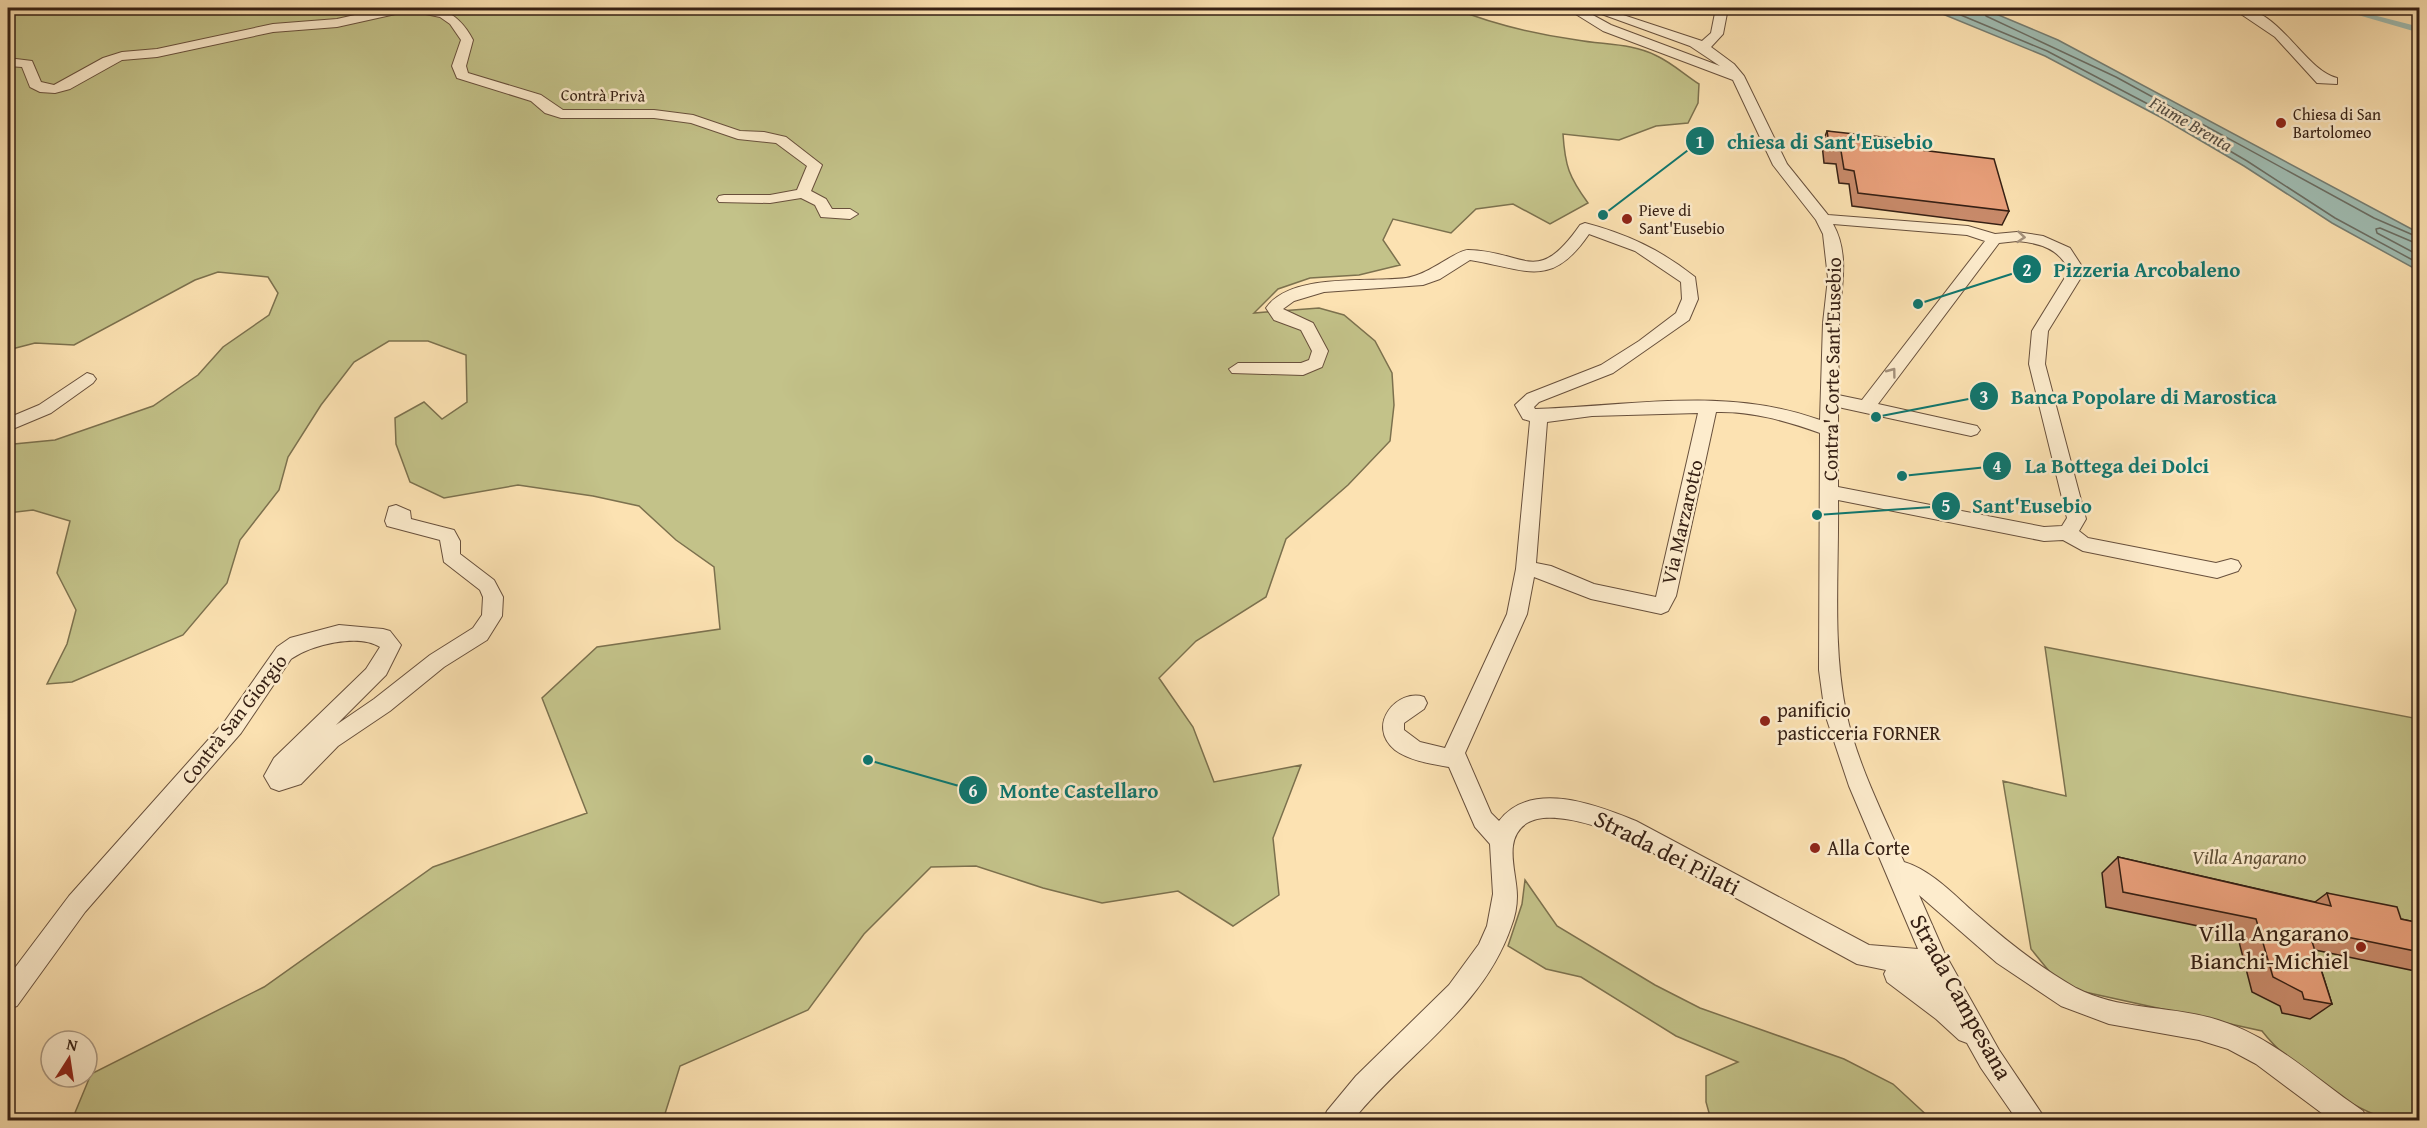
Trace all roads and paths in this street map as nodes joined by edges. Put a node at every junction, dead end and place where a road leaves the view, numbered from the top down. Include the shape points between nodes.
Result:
1 (1572, 8) edge
2 (1591, 8) edge
3 (1722, 8) edge
4 (2238, 8) edge
5 (1703, 47) junction
6 (8, 62) edge
7 (1737, 77) junction
8 (2332, 81) dead end
9 (803, 193) junction
10 (723, 199) dead end
11 (850, 214) dead end
12 (1823, 219) junction
13 (1994, 239) junction
14 (1238, 369) dead end
15 (87, 379) dead end
16 (1830, 399) junction
17 (1708, 407) junction
18 (1866, 407) junction
19 (1539, 415) junction
20 (8, 424) edge
21 (1829, 430) junction
22 (1971, 430) dead end
23 (1831, 492) junction
24 (403, 516) dead end
25 (2067, 533) junction
26 (2231, 566) dead end
27 (1527, 569) junction
28 (1416, 703) dead end
29 (1454, 759) junction
30 (1502, 840) junction
31 (1896, 870) junction
32 (1858, 952) junction
33 (1937, 963) junction
34 (1896, 974) junction
35 (8, 997) edge
36 (1986, 1052) junction
37 (1336, 1120) edge
38 (2033, 1120) edge
39 (2354, 1120) edge

1 - 7 street via 1607,28
2 - 5 street, Contra' Corte Sant'Eusebio
3 - 5 street via 1717,34
4 - 8 street via 2280,34 2322,80
5 - 7 street, Contra' Corte Sant'Eusebio
6 - 9 street, Contrà Privà via 27,64 35,84 52,88 74,82 101,63 122,56 157,53 276,27 338,23 395,10 420,9 458,22 467,40 459,70 468,77 536,98 561,114 666,115 705,122 738,135 781,140 815,165
7 - 12 street, Contra' Corte Sant'Eusebio via 1780,165
9 - 10 street via 770,199
9 - 11 street via 821,202 826,214
12 - 13 street via 1968,231
12 - 16 street, Contra' Corte Sant'Eusebio via 1835,254
18 -> 13 street
13 -> 25 street via 2035,239 2053,245 2075,262 2077,272 2040,331 2037,364 2077,519
14 - 19 street via 1303,369 1316,363 1320,351 1307,327 1280,316 1274,308 1284,297 1335,286 1425,280 1467,255 1536,269 1572,251 1585,228 1637,243 1689,280 1690,299 1683,315 1607,369 1524,405 1529,415
15 - 20 street via 45,409
16 - 18 street
16 - 21 street, Contra' Corte Sant'Eusebio
17 - 19 street
17 - 21 street via 1764,410
17 - 27 street, Via Marzarotto via 1661,606 1591,591
18 - 22 street
19 - 27 street
21 - 23 street, Contra' Corte Sant'Eusebio
23 - 25 street via 2044,534
23 - 31 street, Contra' Corte Sant'Eusebio via 1829,670 1836,714 1860,786
24 - 35 street, Contrà San Giorgio via 396,512 394,521 447,535 451,557 488,585 493,597 492,616 480,634 436,661 382,705 330,740 293,777 279,781 275,776 282,765 375,676 391,645 383,636 339,633 297,644 284,653 233,727 77,904
25 - 26 street via 2083,544 2217,571
27 - 29 street via 1517,614
28 - 29 street via 1393,719 1396,739 1414,749
29 - 30 street via 1483,820
30 - 32 street, Strada dei Pilati via 1508,826 1537,810 1587,812 1628,828
30 - 37 street via 1505,896 1498,930 1479,966 1443,1010
31 - 33 street, Strada Campesana
31 - 39 street via 1927,887 2035,976 2067,997 2094,1008 2204,1028 2234,1038 2266,1056
32 - 33 street, Strada dei Pilati
32 - 34 street, Strada dei Pilati
33 - 34 street, Strada dei Pilati via 1927,977
33 - 36 street, Strada Campesana
34 - 36 street, Strada dei Pilati via 1945,1010
36 - 38 street, Strada Campesana

